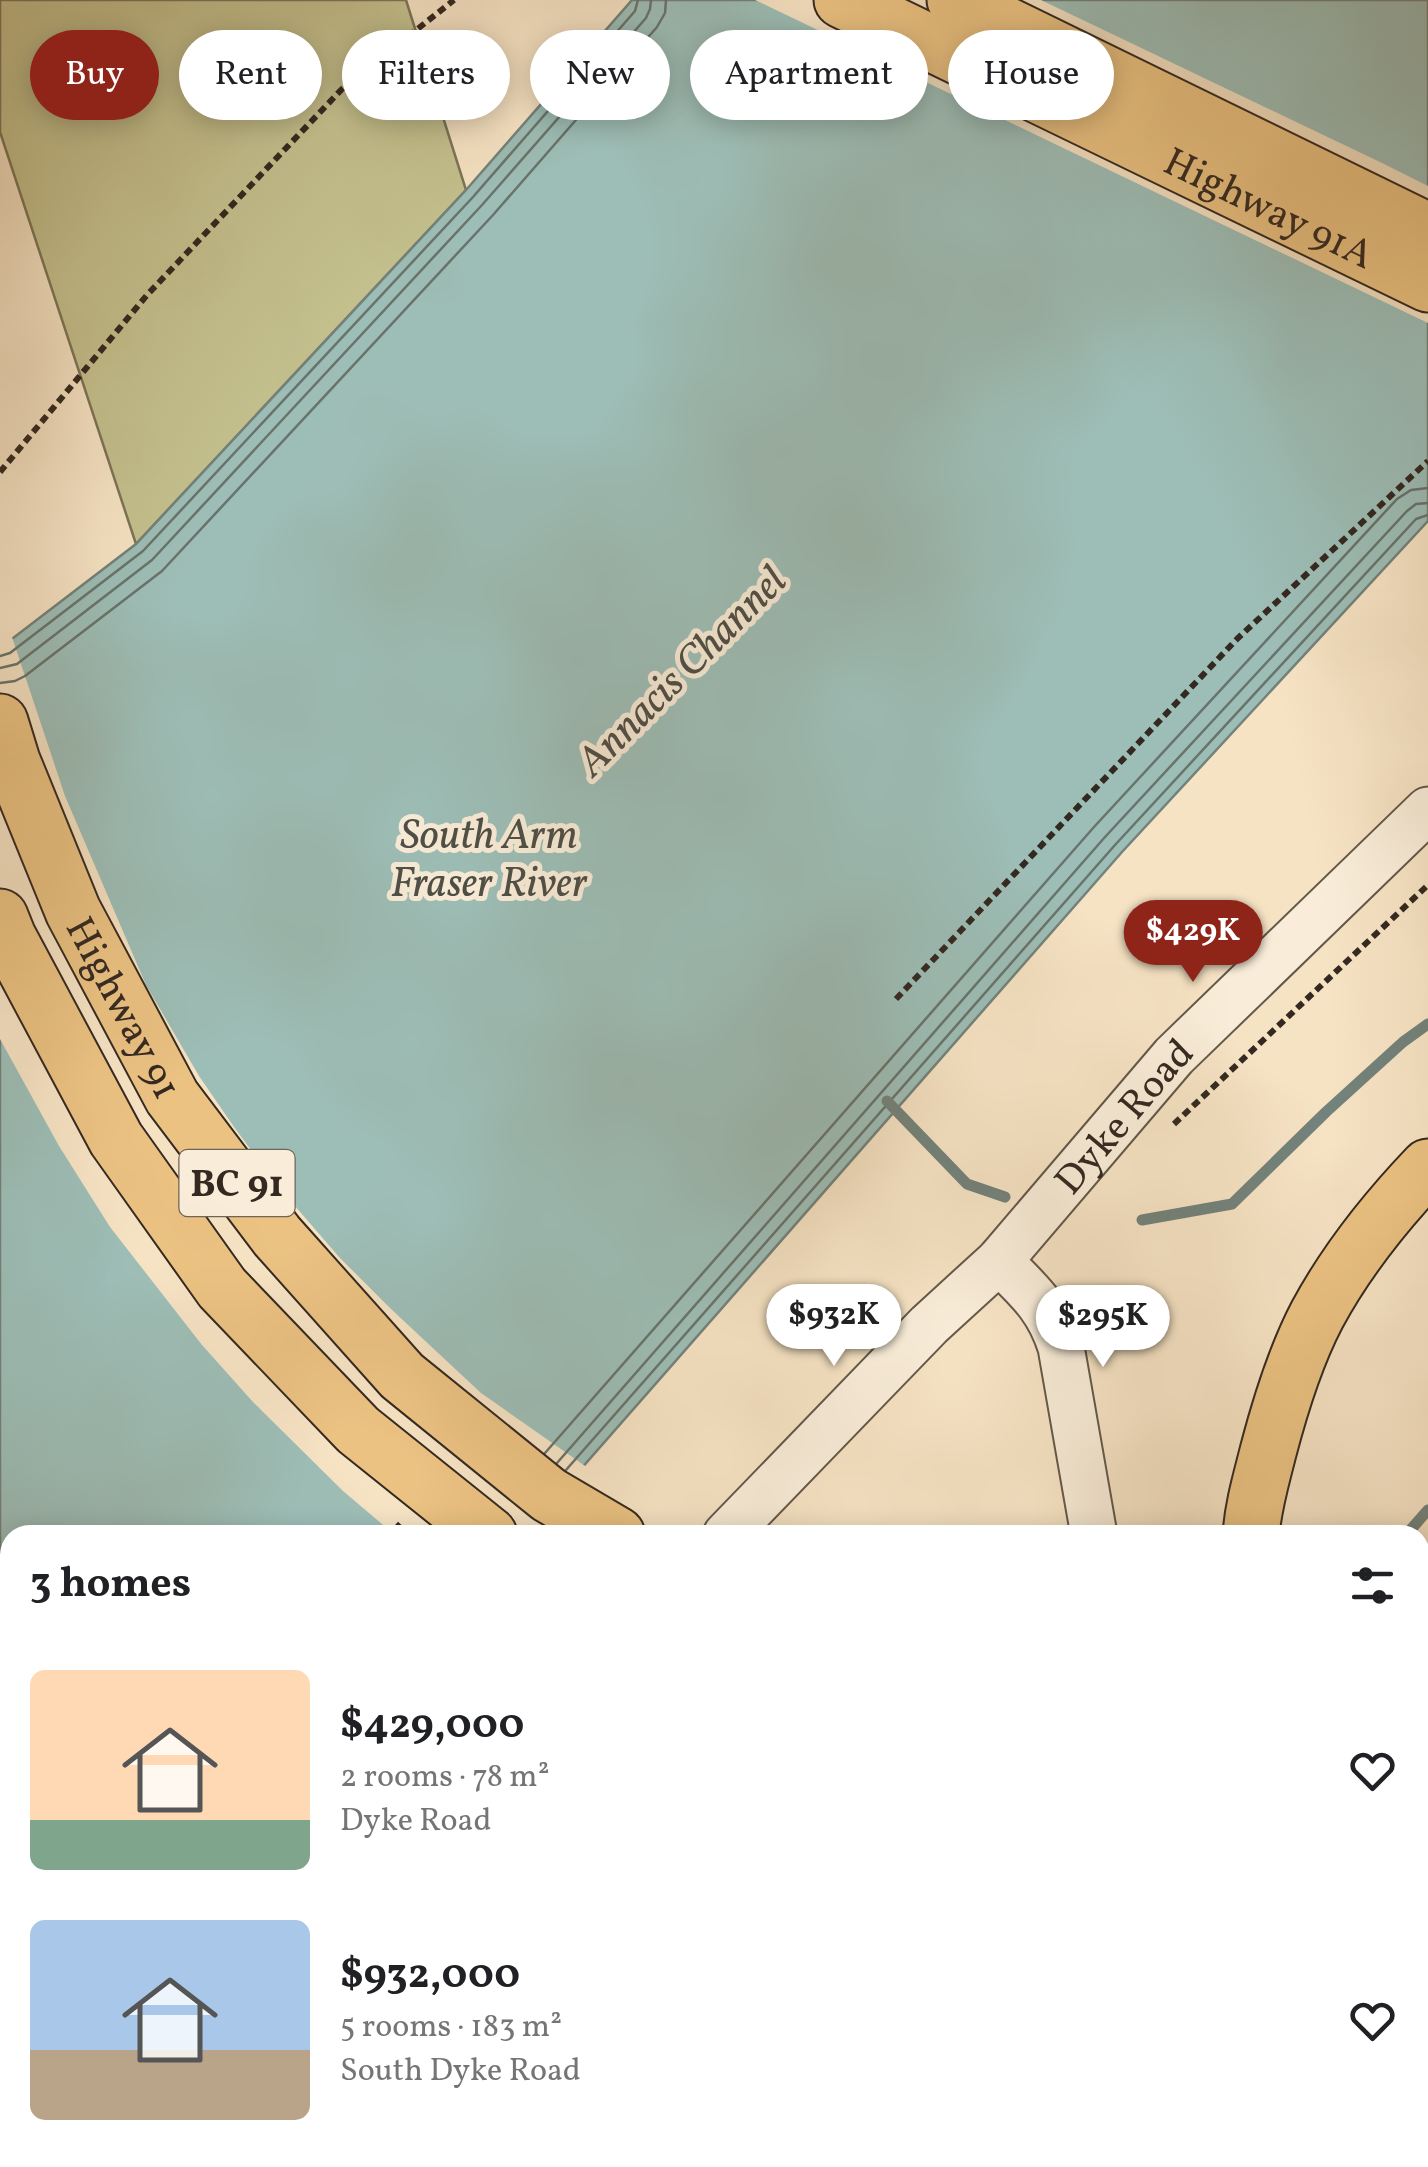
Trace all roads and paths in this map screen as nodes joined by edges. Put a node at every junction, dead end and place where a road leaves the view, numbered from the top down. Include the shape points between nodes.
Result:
1 (454, 0) edge
2 (842, 0) edge
3 (955, 0) edge
4 (1428, 231) edge
5 (1428, 284) edge
6 (1428, 461) edge
7 (0, 472) edge
8 (0, 722) edge
9 (1428, 810) edge
10 (1428, 885) edge
11 (0, 917) edge
12 (896, 999) dead end
13 (1173, 1126) dead end
14 (1428, 1167) edge
15 (998, 1261) junction
16 (477, 1525) edge
17 (600, 1525) edge
18 (736, 1525) edge
19 (1092, 1525) edge
20 (1252, 1525) edge

1 - 7 path via 342,89 147,294
2 - 5 highway, Highway 91A
3 - 4 highway
6 - 12 path via 1237,638
8 - 17 highway, Highway 91 / BC 91 via 73,910 172,1098 277,1236 402,1376 549,1495
9 - 15 street, Dyke Road via 1174,1056
10 - 13 path
11 - 16 highway, Highway 91 / BC 91 via 116,1138 222,1288 358,1430
14 - 20 highway via 1396,1200 1317,1315 1291,1374
15 - 18 street, Dyke Road
15 - 19 street via 1054,1324

